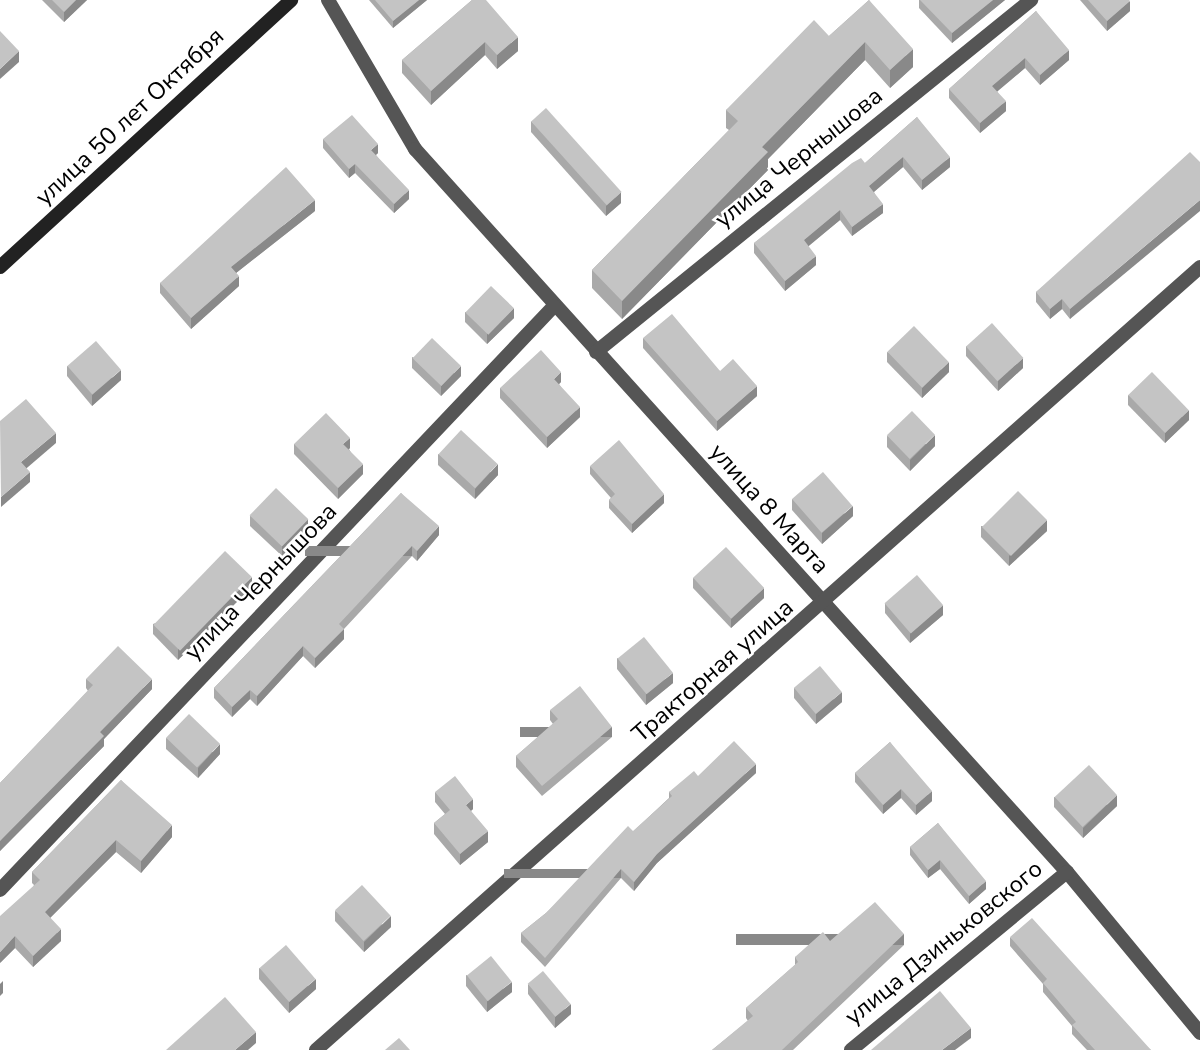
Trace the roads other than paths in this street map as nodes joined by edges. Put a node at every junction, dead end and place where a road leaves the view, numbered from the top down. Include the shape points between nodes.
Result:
1 (290, 0) edge
2 (328, 0) edge
3 (1031, 0) edge
4 (0, 267) edge
5 (1200, 267) edge
6 (554, 306) junction
7 (596, 352) junction
8 (824, 604) junction
9 (1067, 872) junction
10 (0, 890) edge
11 (1200, 1033) edge
12 (316, 1050) edge
13 (851, 1050) edge

1 - 4 main road, улица 50 лет Октября
2 - 6 street, улица 8 Марта via 415,149
3 - 7 street, улица Чернышова
5 - 8 street, Тракторная улица
6 - 7 street, улица 8 Марта
6 - 10 street, улица Чернышова
7 - 8 street, улица 8 Марта
8 - 9 street, улица 8 Марта
8 - 12 street, Тракторная улица
9 - 11 street, улица 8 Марта
9 - 13 street, улица Дзиньковского

